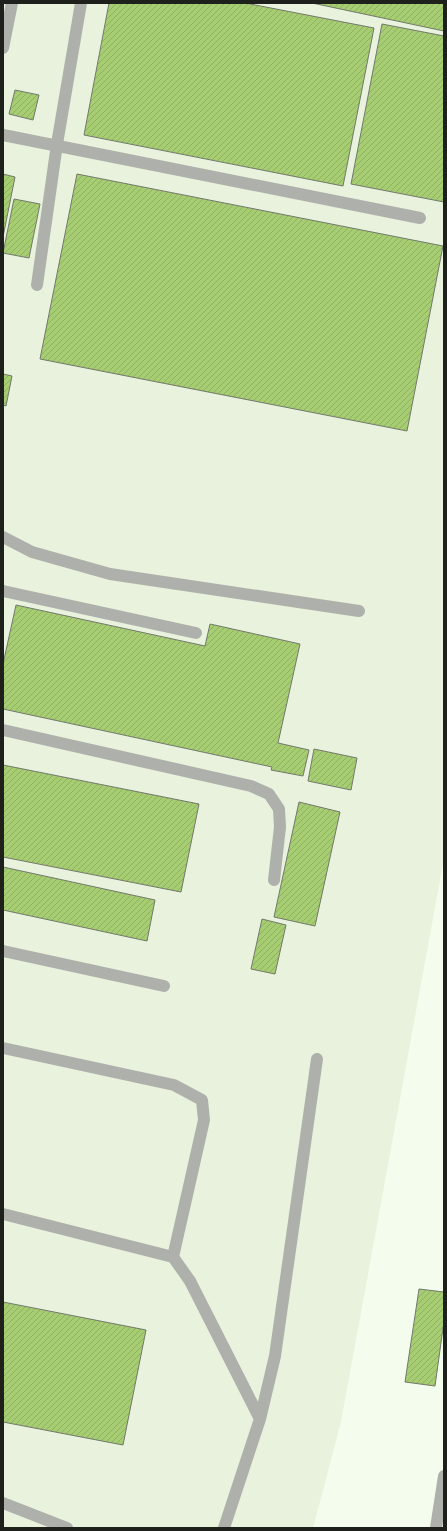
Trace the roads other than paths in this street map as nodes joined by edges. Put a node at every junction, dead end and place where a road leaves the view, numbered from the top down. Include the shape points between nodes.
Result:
1 (12, 3) edge
2 (81, 3) edge
3 (3, 48) edge
4 (3, 135) edge
5 (57, 144) junction
6 (420, 218) dead end
7 (37, 285) dead end
8 (3, 537) edge
9 (3, 591) edge
10 (359, 612) dead end
11 (196, 633) dead end
12 (3, 730) edge
13 (274, 880) dead end
14 (3, 951) edge
15 (164, 986) dead end
16 (3, 1048) edge
17 (317, 1059) dead end
18 (3, 1214) edge
19 (173, 1257) junction
20 (260, 1419) junction
21 (444, 1476) edge
22 (3, 1503) edge
23 (67, 1528) edge
24 (224, 1528) edge
25 (436, 1528) edge

1 - 3 lane
2 - 5 lane
4 - 5 lane
5 - 6 lane
5 - 7 lane
8 - 10 lane via 32,552 110,574
9 - 11 lane
12 - 13 lane via 251,786 269,794 279,809 280,827
14 - 15 lane
16 - 19 lane via 174,1085 202,1100 204,1120
17 - 20 lane via 275,1356
18 - 19 lane
19 - 20 lane via 190,1281
20 - 24 lane
21 - 25 lane
22 - 23 lane

